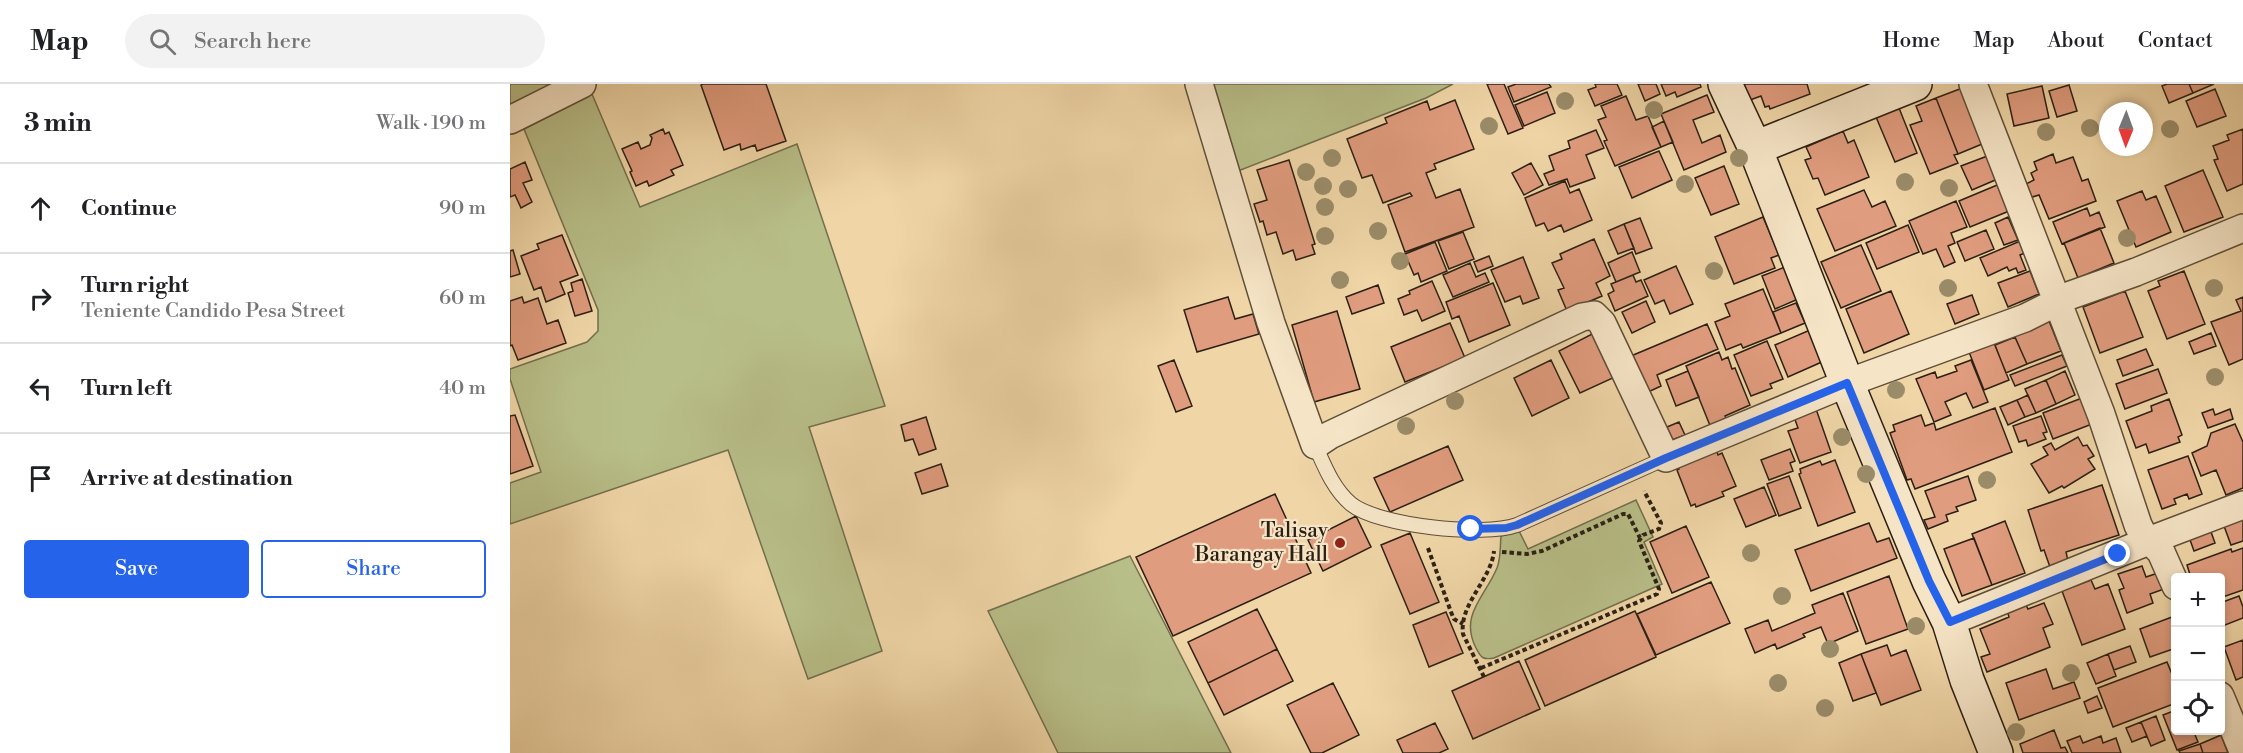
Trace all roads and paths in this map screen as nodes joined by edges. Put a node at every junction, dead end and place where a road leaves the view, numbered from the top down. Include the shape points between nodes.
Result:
1 (582, 84) edge
2 (1199, 84) edge
3 (1725, 84) edge
4 (1915, 84) edge
5 (1973, 84) edge
6 (510, 120) edge
7 (1755, 148) junction
8 (2243, 228) edge
9 (2059, 300) junction
10 (1847, 383) junction
11 (1315, 445) junction
12 (1666, 458) junction
13 (1633, 472) junction
14 (2243, 506) edge
15 (1428, 526) junction
16 (1495, 529) junction
17 (1640, 538) junction
18 (2151, 540) junction
19 (1494, 551) junction
20 (2171, 576) edge
21 (1950, 622) junction
22 (1463, 624) junction
23 (1481, 668) junction
24 (1484, 677) dead end
25 (2225, 708) edge
26 (2243, 751) edge
27 (1996, 753) edge

1 - 6 street
2 - 11 street via 1270,323
3 - 7 street
4 - 7 street
5 - 9 street
7 - 10 street
8 - 9 street
9 - 10 street via 2025,318
9 - 18 street via 2138,525
10 - 12 street
10 - 21 street via 1929,581
11 - 12 street via 1582,317 1594,315 1602,323
11 - 15 lane via 1341,493 1353,506 1383,519
12 - 13 lane
13 - 16 lane via 1517,525
13 - 17 path via 1661,523 1659,529
14 - 18 street
15 - 16 lane
15 - 22 path via 1427,544 1451,612
16 - 19 path
17 - 19 path via 1631,517 1623,514 1536,553
17 - 23 path via 1659,589 1657,594
18 - 20 street via 2163,555
18 - 21 street
19 - 22 path
21 - 27 street via 1967,680
22 - 23 path via 1463,634
23 - 24 path
25 - 26 street

